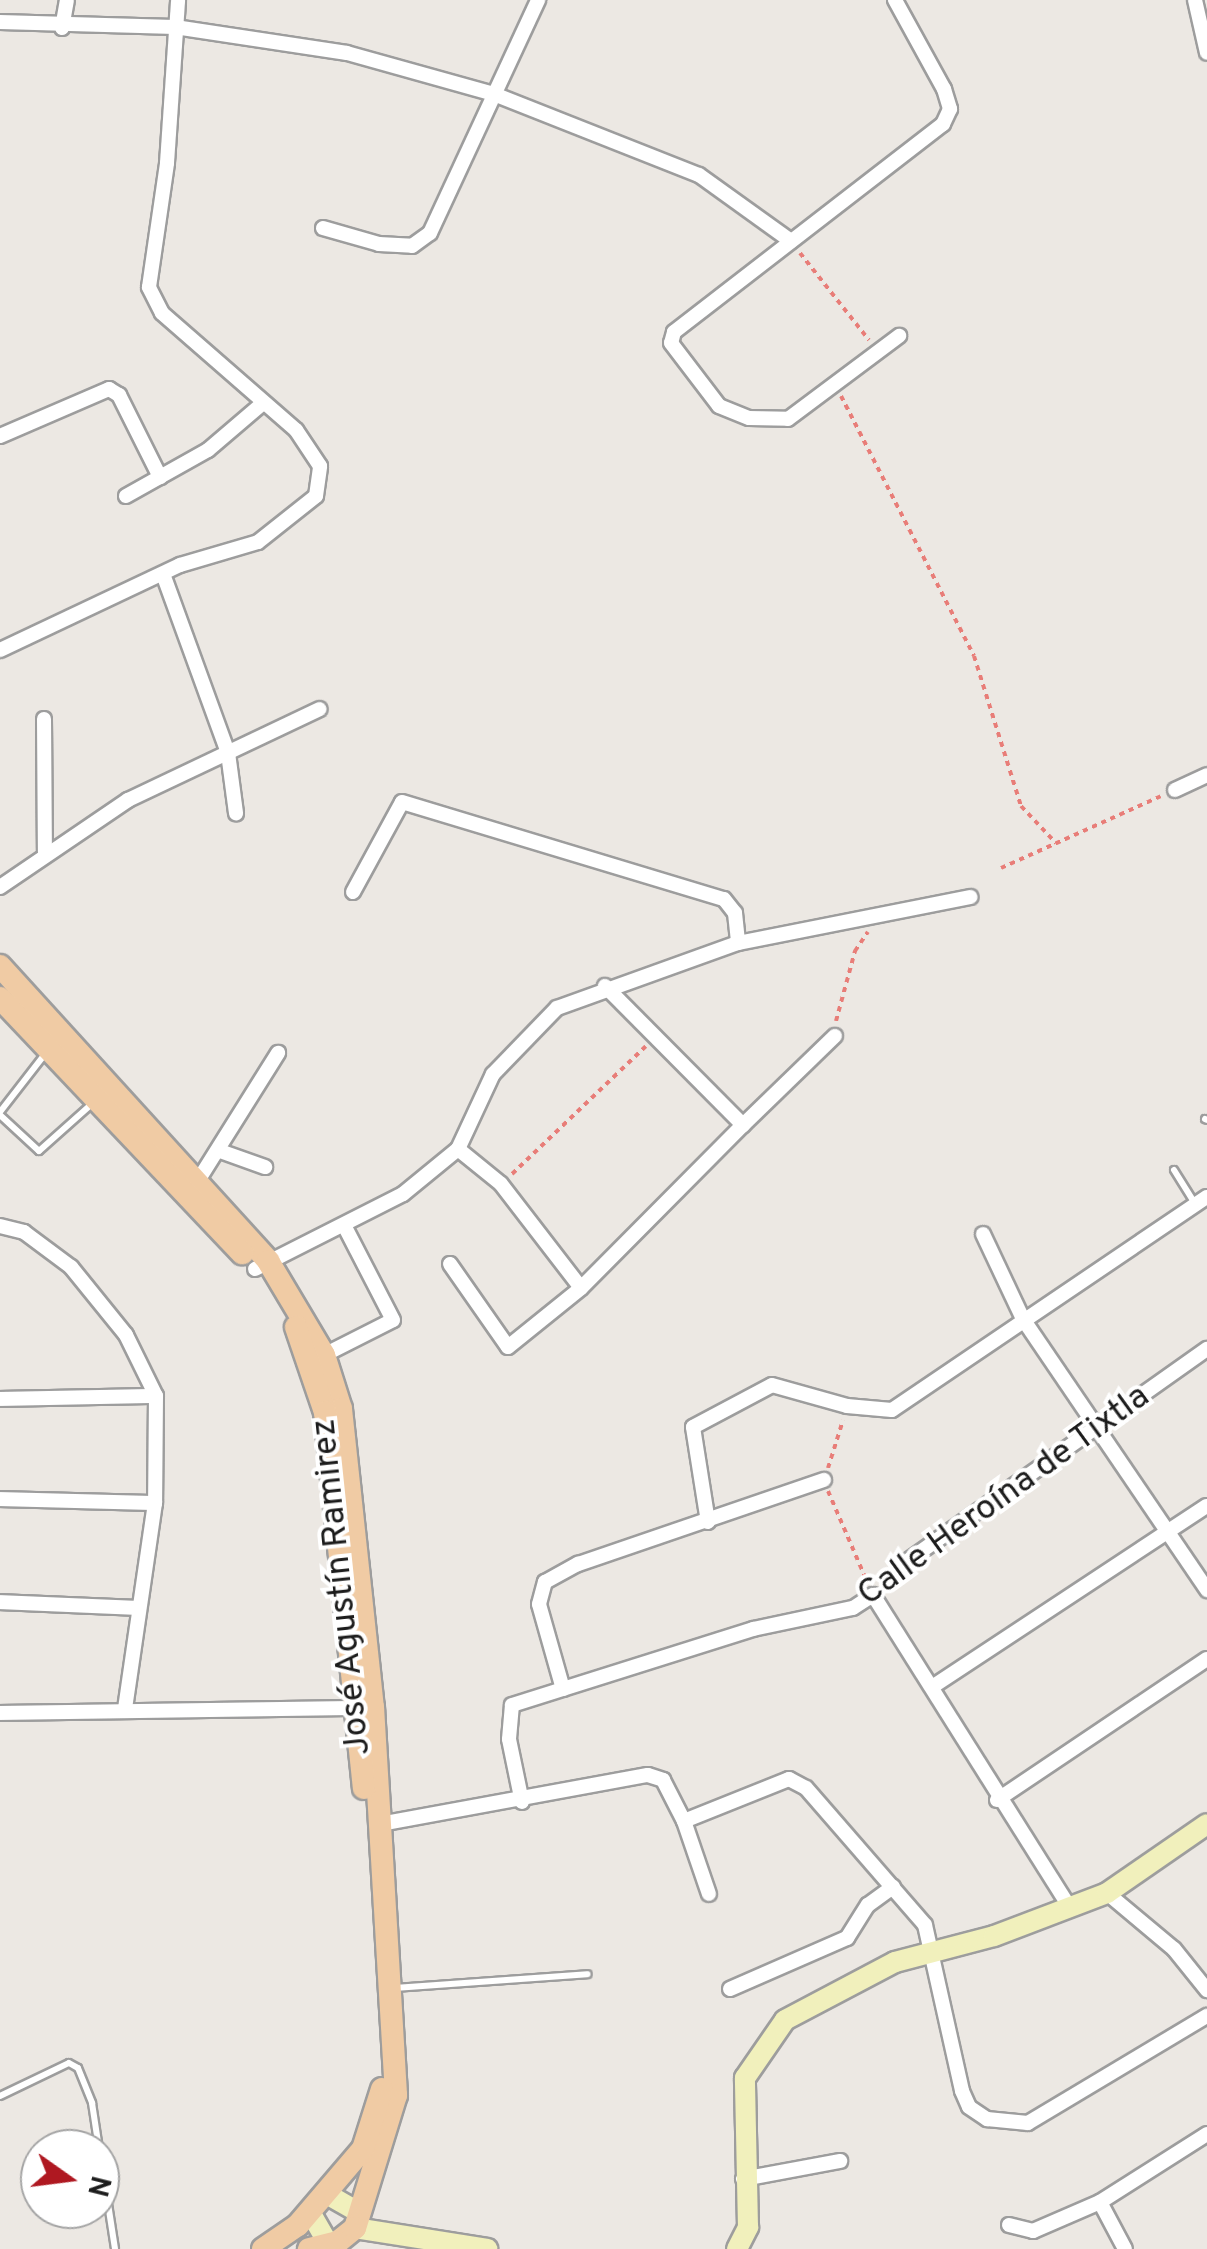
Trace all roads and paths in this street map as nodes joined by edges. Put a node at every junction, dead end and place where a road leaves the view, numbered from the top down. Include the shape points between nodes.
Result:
1 (67, 0) edge
2 (178, 0) edge
3 (538, 0) edge
4 (895, 0) edge
5 (1195, 0) edge
6 (0, 22) edge
7 (62, 28) junction
8 (175, 28) junction
9 (1207, 53) edge
10 (494, 94) junction
11 (323, 228) dead end
12 (790, 241) junction
13 (899, 336) dead end
14 (878, 352) junction
15 (836, 385) junction
16 (263, 403) junction
17 (0, 436) edge
18 (160, 477) junction
19 (126, 496) dead end
20 (163, 574) junction
21 (0, 650) edge
22 (320, 710) dead end
23 (44, 719) dead end
24 (228, 754) junction
25 (1207, 775) edge
26 (1174, 790) joint
27 (236, 813) dead end
28 (1056, 843) junction
29 (45, 852) junction
30 (1000, 868) dead end
31 (0, 886) edge
32 (353, 892) dead end
33 (970, 897) dead end
34 (882, 911) junction
35 (738, 943) junction
36 (2, 982) edge
37 (605, 986) junction
38 (834, 1036) joint
39 (654, 1038) junction
40 (54, 1040) junction
41 (278, 1052) dead end
42 (104, 1092) junction
43 (0, 1114) edge
44 (743, 1125) junction
45 (458, 1149) junction
46 (220, 1151) junction
47 (265, 1167) dead end
48 (1174, 1170) dead end
49 (199, 1179) junction
50 (501, 1184) junction
51 (1201, 1201) edge
52 (0, 1226) edge
53 (345, 1226) junction
54 (983, 1234) dead end
55 (450, 1264) dead end
56 (262, 1265) junction
57 (580, 1288) junction
58 (1023, 1319) junction
59 (1207, 1349) edge
60 (324, 1355) junction
61 (156, 1396) junction
62 (0, 1399) edge
63 (847, 1406) junction
64 (1096, 1425) junction
65 (824, 1480) junction
66 (0, 1499) edge
67 (154, 1503) junction
68 (1207, 1506) edge
69 (708, 1522) junction
70 (1168, 1531) junction
71 (906, 1562) dead end
72 (1207, 1590) edge
73 (873, 1595) junction
74 (0, 1602) edge
75 (138, 1608) junction
76 (1207, 1658) edge
77 (932, 1687) junction
78 (563, 1689) junction
79 (125, 1708) junction
80 (363, 1708) junction
81 (0, 1713) edge
82 (997, 1800) junction
83 (522, 1802) junction
84 (684, 1821) junction
85 (380, 1824) junction
86 (1207, 1824) edge
87 (893, 1887) junction
88 (1107, 1893) junction
89 (709, 1894) dead end
90 (1070, 1909) junction
91 (934, 1954) junction
92 (588, 1974) dead end
93 (386, 1989) junction
94 (730, 1989) dead end
95 (1207, 1990) edge
96 (1207, 2016) edge
97 (0, 2096) edge
98 (96, 2129) edge
99 (1207, 2134) edge
100 (840, 2161) dead end
101 (743, 2179) junction
102 (325, 2193) junction
103 (1100, 2202) junction
104 (310, 2212) junction
105 (358, 2220) junction
106 (1009, 2225) dead end
107 (319, 2247) edge
108 (267, 2248) edge
109 (487, 2249) edge
110 (737, 2249) edge
111 (1125, 2249) edge

1 - 7 street
2 - 8 street
3 - 10 street
4 - 12 street via 950,108 943,124
5 - 9 street
6 - 7 street
7 - 8 street
8 - 10 street via 347,54
8 - 16 street via 168,163 149,288 162,312
10 - 11 street via 430,233 412,246
10 - 12 street via 699,175
12 - 14 path
12 - 15 street via 674,332 671,343 719,406 750,418 788,419
13 - 14 street
14 - 15 street
15 - 28 path via 974,656 1022,806
16 - 18 street via 208,450
16 - 20 street via 296,430 320,466 316,496 258,542
17 - 18 street via 108,389 119,395
18 - 19 street
20 - 21 street
20 - 24 street
22 - 24 street
23 - 29 street
24 - 27 street
24 - 29 street via 128,800
25 - 26 street
26 - 28 path
28 - 30 path
29 - 31 street
32 - 35 street via 402,802 724,899 735,914
33 - 34 street
34 - 35 street
34 - 38 path via 855,951
35 - 37 street
36 - 40 main road, José Agustín Ramirez
37 - 39 street
37 - 45 street via 558,1008 493,1074
38 - 44 street
39 - 44 street
39 - 50 path
40 - 42 main road, José Agustín Ramirez
40 - 43 lane
41 - 46 street
42 - 43 lane via 39,1152
42 - 49 main road, José Agustín Ramirez
42 - 56 main road, José Agustín Ramirez
44 - 57 street
45 - 50 street
45 - 53 street via 403,1194
46 - 47 street
46 - 49 street
48 - 51 lane
49 - 56 main road, José Agustín Ramirez
50 - 57 street
51 - 58 street
52 - 61 street via 24,1232 71,1267 126,1335
53 - 56 street
53 - 60 street via 393,1320
54 - 58 street
55 - 57 street via 508,1347
56 - 60 main road, José Agustín Ramirez
56 - 80 main road, José Agustín Ramirez via 297,1329 325,1412
58 - 63 street via 892,1410
58 - 64 street
59 - 64 street, Calle Heroína de Tixtla
60 - 80 main road, José Agustín Ramirez via 341,1409
61 - 62 street
61 - 67 street
63 - 65 path
63 - 69 street via 772,1385 693,1427
64 - 70 street
64 - 71 street, Calle Heroína de Tixtla
65 - 69 street
65 - 73 path
66 - 67 street
67 - 75 street
68 - 70 street
69 - 78 street via 578,1564 545,1582 540,1604
70 - 72 street
70 - 77 street
73 - 77 street
73 - 78 street, Calle Heroína de Tixtla via 853,1608 754,1629
74 - 75 street
75 - 79 street
76 - 82 street
77 - 82 street
78 - 83 street, Calle Heroína de Tixtla via 507,1711
79 - 80 street
79 - 81 street
80 - 85 main road, José Agustín Ramirez
80 - 93 main road, José Agustín Ramirez
82 - 90 street
83 - 84 street via 648,1776 662,1780
83 - 85 street
84 - 87 street via 789,1779 806,1788
84 - 89 street
85 - 93 main road, José Agustín Ramirez
86 - 88 street
87 - 91 street via 925,1925
87 - 94 street via 868,1905 847,1938
88 - 90 street
88 - 95 street via 1174,1949
90 - 91 street
91 - 96 street via 962,2091 969,2107 988,2120 1028,2123
91 - 101 street via 896,1962 810,2004 762,2047 745,2078
92 - 93 lane
93 - 102 main road, José Agustín Ramirez via 381,2102 362,2149
93 - 105 main road, José Agustín Ramirez via 396,2094
97 - 98 lane via 69,2063 78,2068
99 - 103 street
100 - 101 street
101 - 110 street via 748,2227
102 - 104 main road, José Agustín Ramirez
102 - 105 street
103 - 106 street via 1033,2230
103 - 111 street
104 - 107 street
104 - 108 main road, José Agustín Ramirez
105 - 107 main road
105 - 109 street

